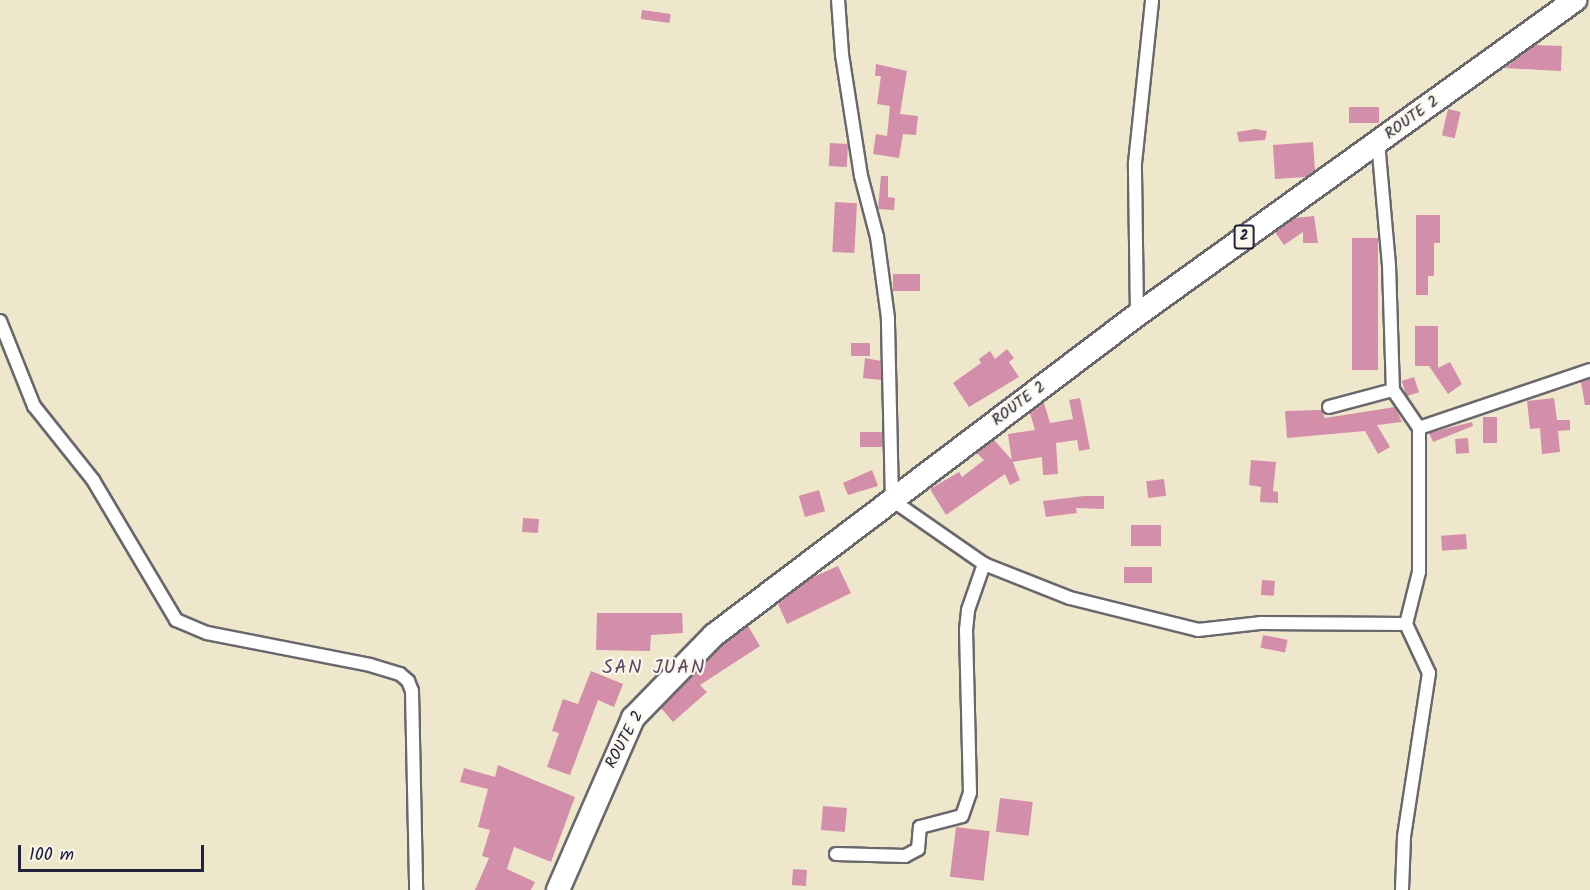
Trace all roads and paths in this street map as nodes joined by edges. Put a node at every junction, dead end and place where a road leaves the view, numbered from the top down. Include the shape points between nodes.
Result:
1 (838, 0) edge
2 (1152, 0) edge
3 (1575, 0) edge
4 (1378, 142) junction
5 (1137, 315) junction
6 (0, 321) edge
7 (1590, 370) edge
8 (1393, 390) junction
9 (1329, 407) dead end
10 (1419, 428) junction
11 (903, 491) junction
12 (984, 564) junction
13 (1406, 624) junction
14 (836, 855) dead end
15 (416, 890) edge
16 (558, 890) edge
17 (1402, 890) edge

1 - 11 street via 842,54 861,176 877,237 888,318
2 - 5 street via 1135,163
3 - 4 highway, ROUTE 2 / 2
4 - 5 highway, ROUTE 2 / 2
4 - 8 street via 1389,265
5 - 11 highway, ROUTE 2 / 2
6 - 15 street via 34,406 93,480 176,620 207,633 370,665 400,674 408,681 412,691
7 - 10 street
8 - 9 street
8 - 10 street
10 - 13 street via 1419,572
11 - 12 street
11 - 16 highway, ROUTE 2 / 2 via 714,635 633,718
12 - 13 street via 1070,598 1188,628 1211,631 1260,623 1303,622
12 - 14 street via 968,610 966,630 970,793 962,816 920,827 918,849 904,856
13 - 17 street via 1429,674 1404,837

